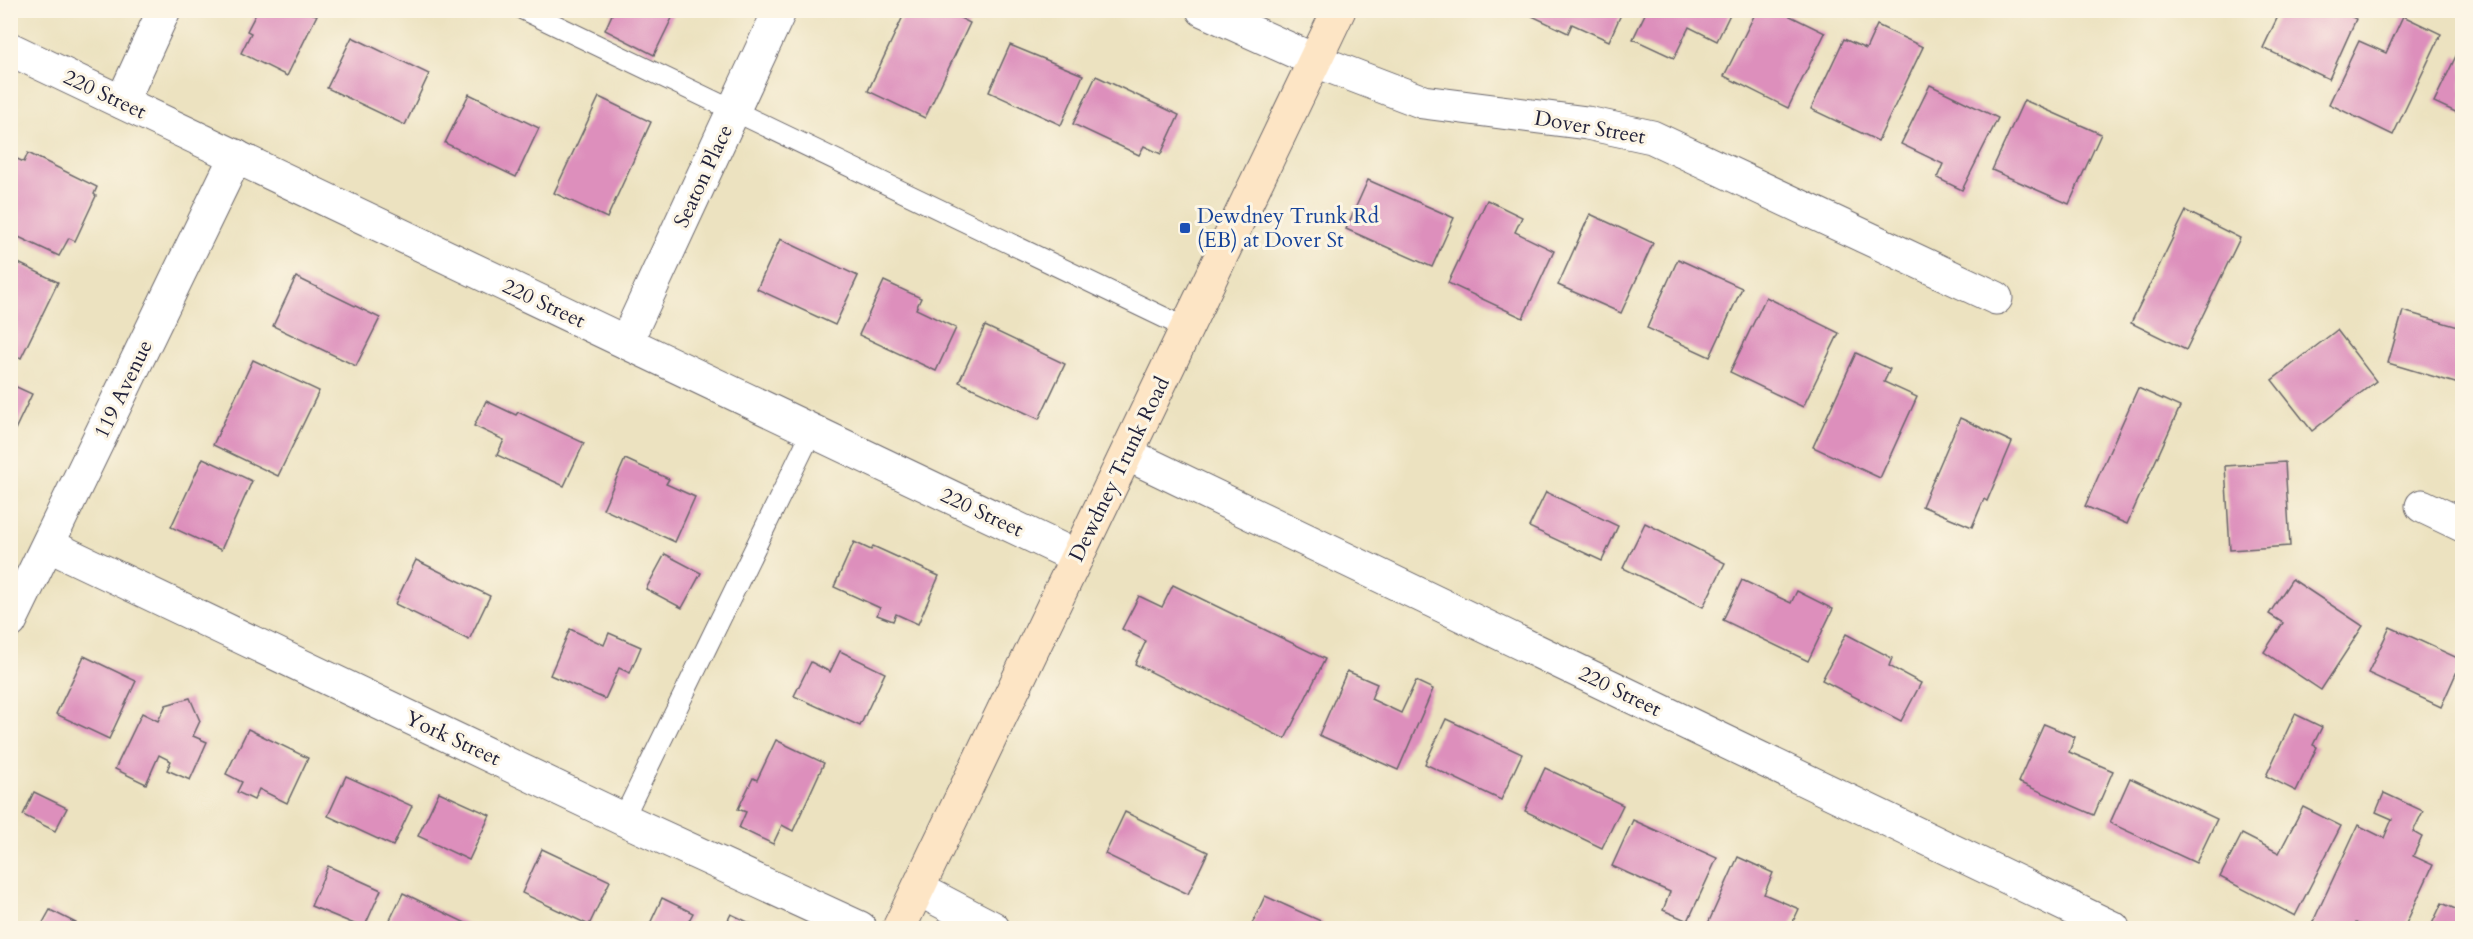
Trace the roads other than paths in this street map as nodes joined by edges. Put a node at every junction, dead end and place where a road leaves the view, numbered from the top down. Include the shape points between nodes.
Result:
1 (164, 10) edge
2 (524, 10) edge
3 (780, 10) edge
4 (1203, 10) edge
5 (1339, 10) edge
6 (10, 49) edge
7 (1316, 61) junction
8 (123, 102) junction
9 (734, 110) junction
10 (236, 156) junction
11 (1996, 298) dead end
12 (1186, 328) junction
13 (627, 342) junction
14 (812, 431) junction
15 (1127, 454) junction
16 (2422, 506) dead end
17 (2463, 525) edge
18 (48, 545) junction
19 (1077, 557) junction
20 (10, 622) edge
21 (623, 819) junction
22 (918, 889) junction
23 (860, 928) edge
24 (899, 928) edge
25 (993, 928) edge
26 (2113, 928) edge

1 - 8 street
2 - 9 lane
3 - 9 street, Seaton Place
4 - 7 street, Dover Street
5 - 7 main road, Dewdney Trunk Road
6 - 8 street, 220 Street
7 - 11 street, Dover Street via 1423,102 1587,123 1652,137
7 - 12 main road, Dewdney Trunk Road
8 - 10 street, 220 Street
9 - 12 lane
9 - 13 street, Seaton Place
10 - 13 street, 220 Street
10 - 18 street, 119 Avenue
12 - 15 main road, Dewdney Trunk Road
13 - 14 street, 220 Street
14 - 19 street, 220 Street
14 - 21 lane
15 - 19 main road, Dewdney Trunk Road
15 - 26 street, 220 Street
16 - 17 street
18 - 20 street, 119 Avenue
18 - 21 street, York Street
19 - 22 main road, Dewdney Trunk Road
21 - 23 street, York Street
22 - 24 main road, Dewdney Trunk Road
22 - 25 street

